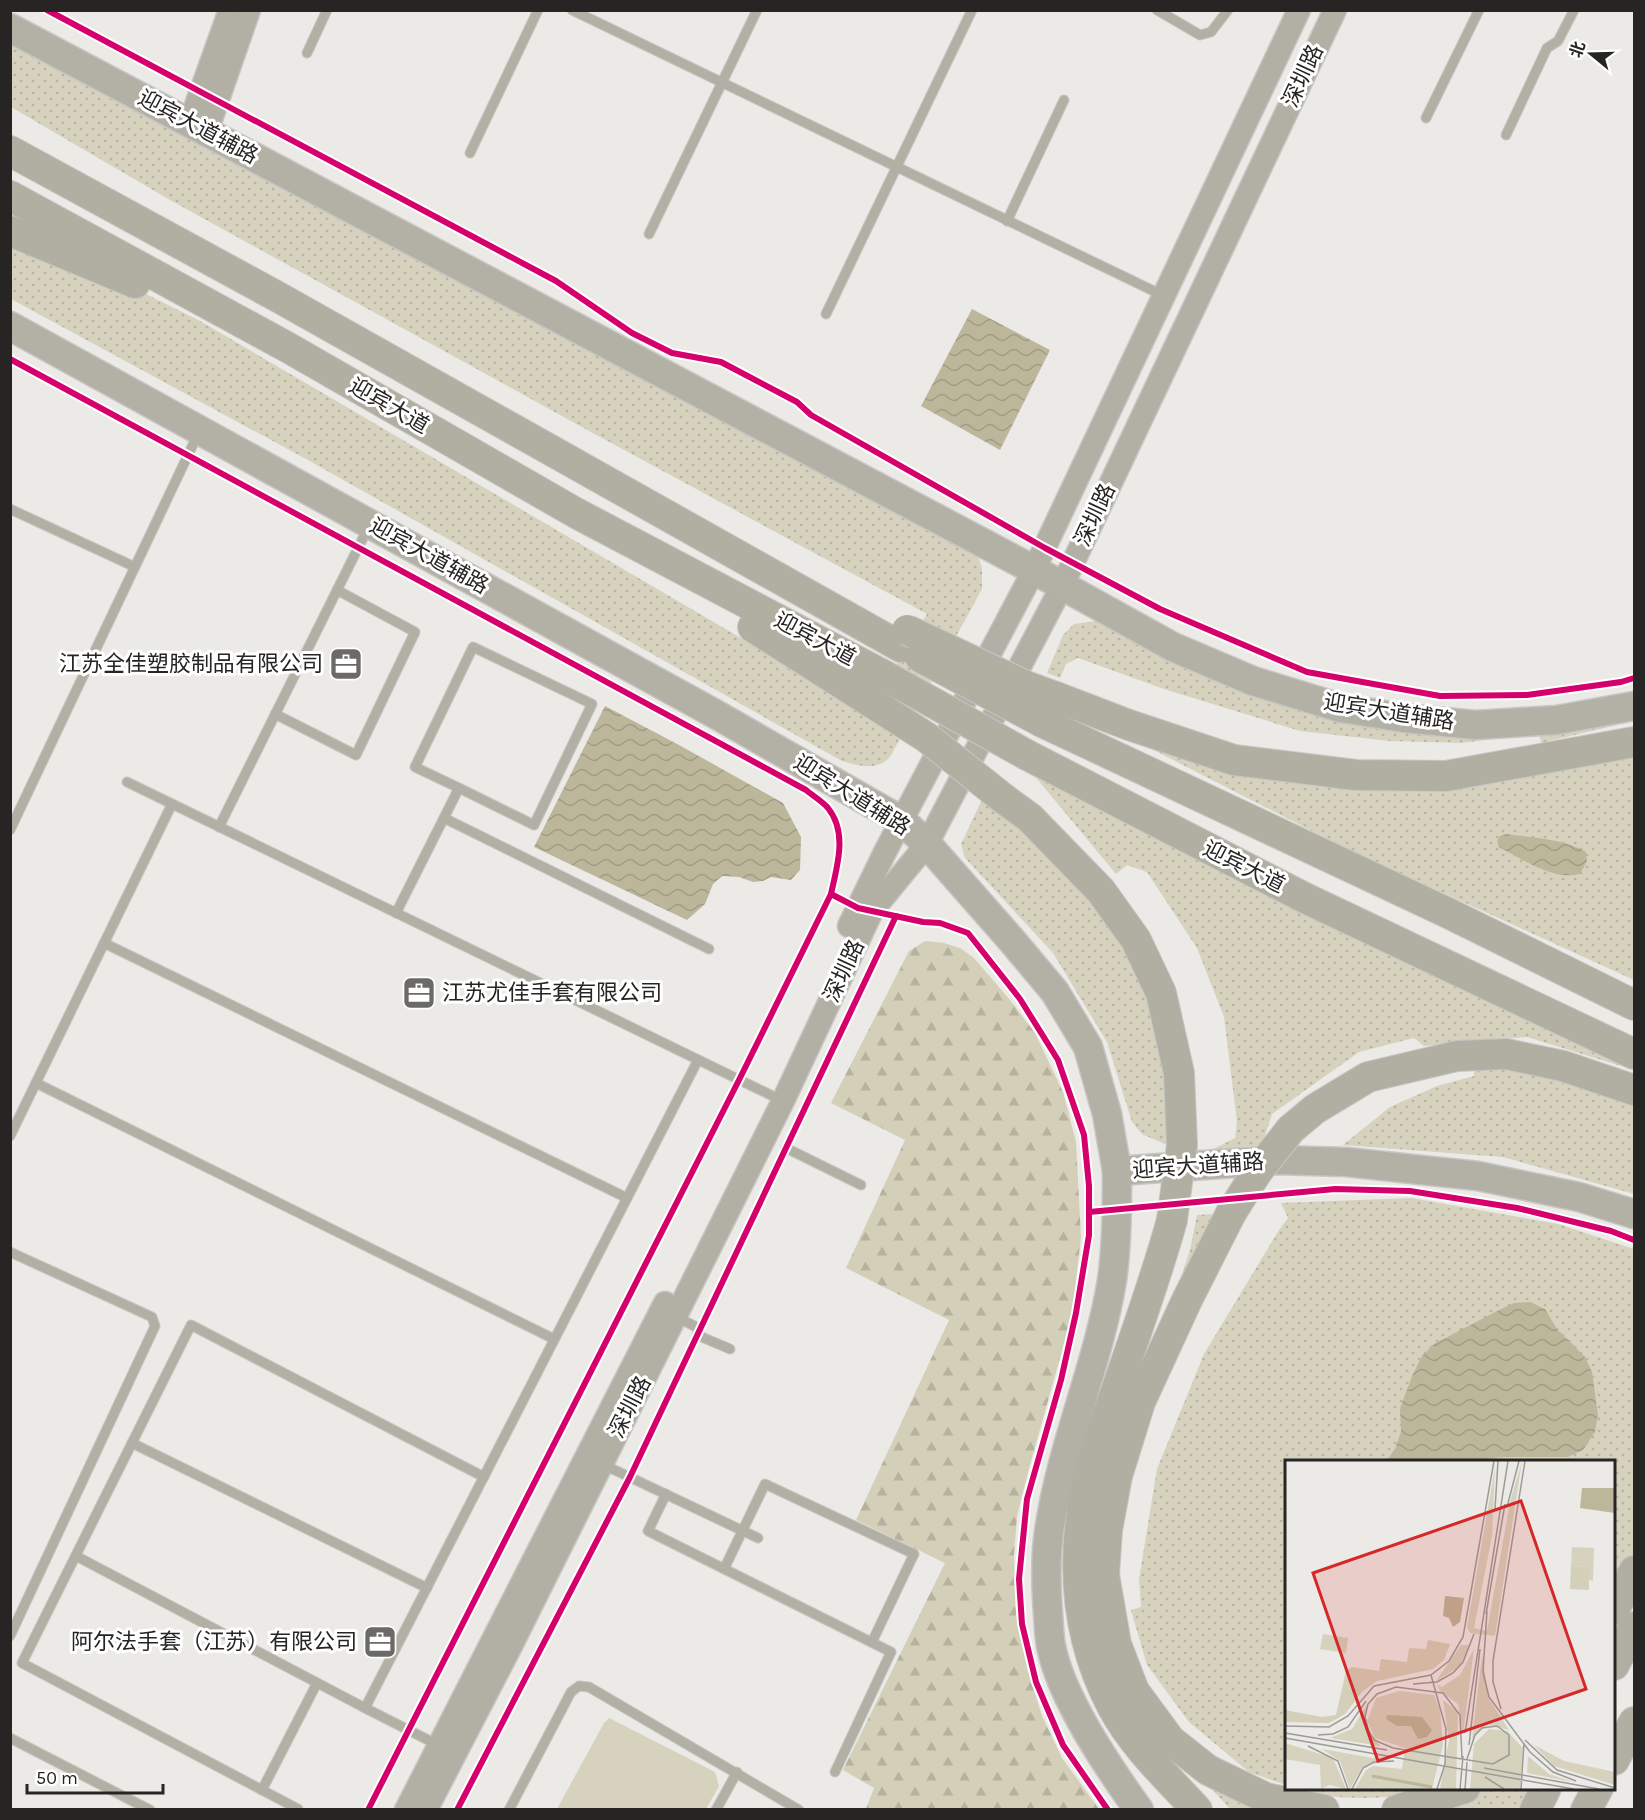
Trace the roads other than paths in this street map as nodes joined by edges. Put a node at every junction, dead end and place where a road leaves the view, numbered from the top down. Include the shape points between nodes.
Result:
1 (230, 10) edge
2 (249, 10) edge
3 (327, 10) edge
4 (538, 10) edge
5 (572, 10) edge
6 (757, 10) edge
7 (972, 10) edge
8 (1156, 10) edge
9 (1228, 10) edge
10 (1299, 10) edge
11 (1335, 10) edge
12 (1479, 10) edge
13 (1574, 10) edge
14 (10, 28) edge
15 (306, 52) dead end
16 (722, 83) junction
17 (1064, 100) dead end
18 (1426, 118) dead end
19 (199, 127) junction
20 (10, 132) edge
21 (1506, 135) dead end
22 (10, 152) edge
23 (470, 153) dead end
24 (897, 167) junction
25 (10, 196) edge
26 (1007, 221) junction
27 (10, 231) edge
28 (649, 234) dead end
29 (1164, 296) junction
30 (279, 297) junction
31 (826, 314) dead end
32 (10, 326) edge
33 (287, 348) junction
34 (200, 430) junction
35 (10, 508) edge
36 (576, 513) junction
37 (370, 524) junction
38 (135, 567) junction
39 (1034, 570) junction
40 (1062, 586) junction
41 (337, 590) junction
42 (1635, 706) edge
43 (1049, 709) junction
44 (275, 714) junction
45 (1635, 742) edge
46 (128, 782) dead end
47 (459, 788) junction
48 (172, 804) junction
49 (444, 818) junction
50 (902, 821) junction
51 (219, 827) junction
52 (10, 830) edge
53 (927, 844) junction
54 (396, 913) junction
55 (104, 943) junction
56 (709, 949) dead end
57 (1635, 1005) edge
58 (1635, 1054) edge
59 (698, 1060) junction
60 (36, 1083) junction
61 (1635, 1090) edge
62 (777, 1098) junction
63 (10, 1136) edge
64 (786, 1148) dead end
65 (1117, 1171) junction
66 (861, 1185) dead end
67 (627, 1198) junction
68 (1635, 1214) edge
69 (10, 1252) edge
70 (669, 1313) junction
71 (554, 1339) junction
72 (730, 1349) dead end
73 (132, 1443) junction
74 (594, 1460) junction
75 (484, 1477) junction
76 (666, 1494) junction
77 (742, 1531) junction
78 (758, 1538) dead end
79 (76, 1556) junction
80 (724, 1569) junction
81 (427, 1588) junction
82 (1623, 1603) edge
83 (10, 1636) edge
84 (872, 1642) junction
85 (1615, 1658) edge
86 (317, 1683) junction
87 (365, 1708) junction
88 (1634, 1723) edge
89 (10, 1738) edge
90 (447, 1750) junction
91 (1615, 1758) edge
92 (737, 1772) junction
93 (835, 1772) dead end
94 (262, 1790) junction
95 (1459, 1790) edge
96 (1545, 1790) edge
97 (1597, 1790) edge
98 (150, 1809) edge
99 (298, 1809) edge
100 (406, 1809) edge
101 (426, 1809) edge
102 (509, 1809) edge
103 (716, 1809) edge
104 (800, 1809) edge
105 (1140, 1809) edge
106 (1197, 1809) edge
107 (1324, 1809) edge
108 (1397, 1809) edge
109 (1535, 1809) edge
110 (1586, 1809) edge

1 - 19 street
2 - 19 street
3 - 15 lane
4 - 23 lane
5 - 16 lane
6 - 16 lane
7 - 24 lane
8 - 9 lane via 1200,35 1211,32
10 - 29 street, 深圳路
11 - 40 street, 深圳路
12 - 18 lane
13 - 21 lane via 1558,41 1547,48
14 - 19 main road, 迎宾大道辅路
16 - 24 lane
16 - 28 lane
17 - 26 lane
19 - 39 main road, 迎宾大道辅路
20 - 30 highway
22 - 30 highway, 迎宾大道
24 - 26 lane
24 - 31 lane
25 - 33 highway, 迎宾大道
26 - 29 lane
27 - 33 highway
29 - 39 street, 深圳路
30 - 43 highway, 迎宾大道, bridge via 618,488
32 - 34 main road, 迎宾大道辅路
33 - 36 highway, 迎宾大道
34 - 37 main road, 迎宾大道辅路
34 - 38 lane
35 - 38 lane
36 - 58 highway, 迎宾大道, bridge via 1027,755 1305,898
36 - 106 highway, bridge via 926,737 1030,818 1101,891 1136,940 1161,993 1179,1073 1182,1145 1172,1220 1087,1487 1078,1549 1079,1596 1089,1653 1113,1708 1133,1738
37 - 41 lane
37 - 50 main road, 迎宾大道辅路
38 - 52 lane
39 - 40 main road, 迎宾大道辅路
39 - 50 street, 深圳路
40 - 42 main road, 迎宾大道辅路 via 1173,647 1252,681 1341,708 1475,725 1557,720
40 - 53 street, 深圳路
41 - 44 lane
41 - 44 lane via 415,632 356,755
43 - 45 highway via 1129,725 1234,760 1356,775 1446,776
43 - 57 highway, 迎宾大道
44 - 51 lane
46 - 48 lane
47 - 47 lane via 415,767 473,646 592,704 534,825
47 - 49 lane
48 - 51 lane
48 - 55 lane
49 - 54 lane
49 - 56 lane
50 - 53 main road, 迎宾大道辅路
50 - 62 street, 深圳路 via 858,908
51 - 54 lane
53 - 62 street, 深圳路 via 872,911
53 - 65 main road, 迎宾大道辅路 via 1055,992 1089,1047
54 - 59 lane
55 - 60 lane
55 - 67 lane
59 - 62 lane
59 - 67 lane
60 - 63 lane
60 - 71 lane
61 - 107 highway, bridge via 1563,1066 1506,1054 1457,1056 1368,1077 1315,1109 1290,1129 1231,1213 1140,1402 1117,1476 1104,1575 1116,1644 1134,1691 1170,1740 1208,1770 1266,1798
62 - 70 street, 深圳路
64 - 66 lane
65 - 68 main road, 迎宾大道辅路 via 1278,1160 1346,1162 1478,1176 1579,1197
65 - 105 main road via 1112,1280 1058,1486 1049,1533 1047,1586 1051,1646 1063,1683 1082,1722
67 - 71 lane
69 - 83 lane via 152,1317 155,1326
70 - 72 lane
70 - 74 street, 深圳路
71 - 75 lane
73 - 75 lane via 191,1325
73 - 79 lane
73 - 81 lane
74 - 76 lane
74 - 90 street, 深圳路
75 - 81 lane
76 - 77 lane
76 - 80 lane via 648,1531
77 - 78 lane
77 - 80 lane
77 - 84 lane via 765,1485 914,1554
79 - 86 lane
79 - 94 lane via 22,1662
80 - 84 lane
81 - 87 lane
82 - 85 highway
84 - 93 lane via 891,1652
86 - 87 lane
86 - 94 lane
87 - 90 lane
88 - 91 highway
89 - 98 lane
90 - 100 street, 深圳路
90 - 101 street, 深圳路
92 - 102 lane via 589,1687 579,1686 571,1692
92 - 103 lane
92 - 104 lane
94 - 99 lane
95 - 108 highway
96 - 109 highway
97 - 110 highway

